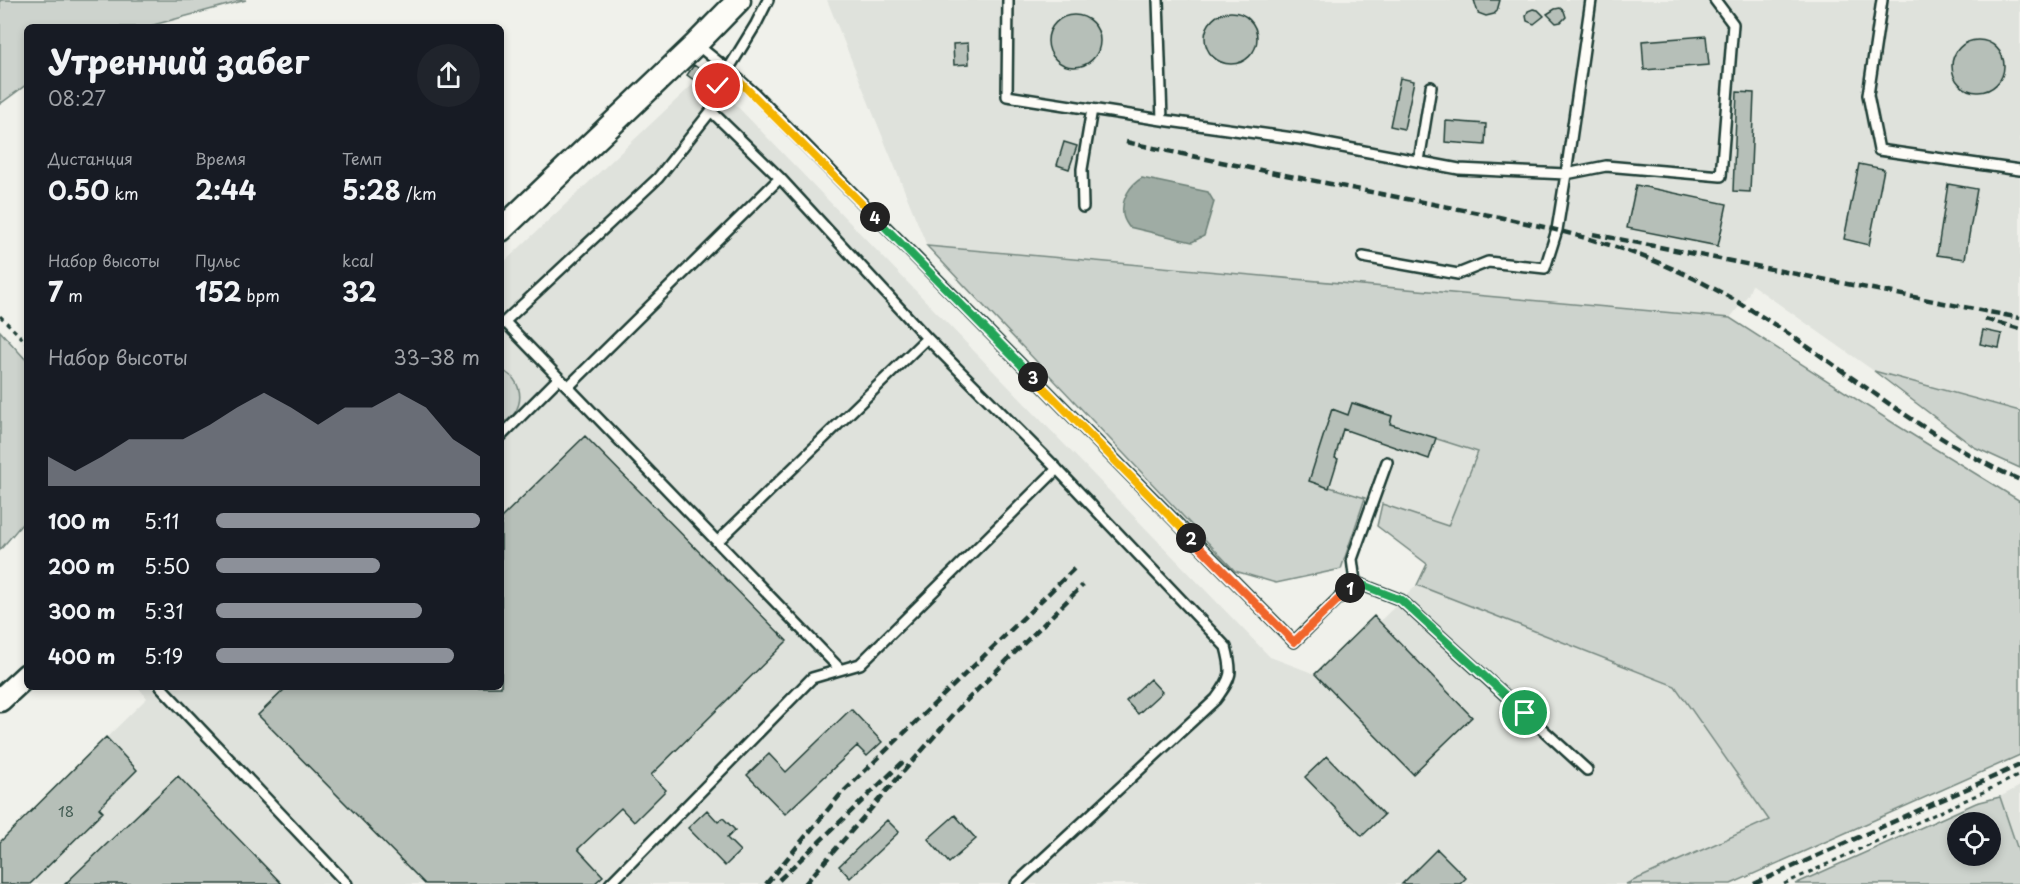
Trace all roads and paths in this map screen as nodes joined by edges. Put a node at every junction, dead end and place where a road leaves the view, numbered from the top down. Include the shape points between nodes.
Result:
1 (739, 0) edge
2 (768, 0) edge
3 (1008, 0) edge
4 (1158, 0) edge
5 (1591, 0) edge
6 (1715, 0) edge
7 (1882, 0) edge
8 (696, 44) junction
9 (727, 69) junction
10 (1431, 87) dead end
11 (1092, 109) junction
12 (711, 111) junction
13 (1162, 120) junction
14 (1419, 161) junction
15 (2020, 170) edge
16 (1566, 174) junction
17 (780, 178) junction
18 (1083, 207) dead end
19 (504, 227) edge
20 (1364, 257) dead end
21 (0, 316) edge
22 (504, 322) edge
23 (504, 324) edge
24 (927, 338) junction
25 (24, 340) edge
26 (559, 378) junction
27 (568, 387) junction
28 (504, 433) edge
29 (1387, 462) dead end
30 (1058, 469) junction
31 (717, 542) junction
32 (1355, 582) junction
33 (840, 669) junction
34 (24, 678) edge
35 (165, 690) edge
36 (0, 699) edge
37 (1587, 770) dead end
38 (2020, 775) edge
39 (347, 884) edge
40 (610, 884) edge
41 (1016, 884) edge
42 (1784, 884) edge

1 - 8 street
2 - 9 lane
3 - 11 lane via 1007,96
4 - 13 lane
5 - 16 lane
6 - 16 lane via 1732,24 1721,176 1606,166
7 - 15 lane via 1868,95 1879,150
8 - 9 lane
8 - 19 street
9 - 12 lane
9 - 32 lane via 1294,642
10 - 14 lane
11 - 13 lane
11 - 18 lane via 1082,170
12 - 17 lane
12 - 22 lane via 658,178
13 - 14 lane
14 - 16 lane via 1459,168
16 - 20 lane via 1557,230 1545,268 1488,262 1458,274
17 - 24 lane
17 - 27 lane
21 - 25 path
23 - 26 lane
24 - 30 lane
24 - 31 lane
26 - 27 lane
26 - 28 lane
27 - 31 lane
29 - 32 lane via 1352,559
30 - 33 lane via 861,664
30 - 41 lane via 1226,647 1231,668 1227,684 1216,699
31 - 33 lane
32 - 37 lane via 1401,600
33 - 40 lane via 812,678
34 - 36 street
35 - 39 lane
38 - 42 path

